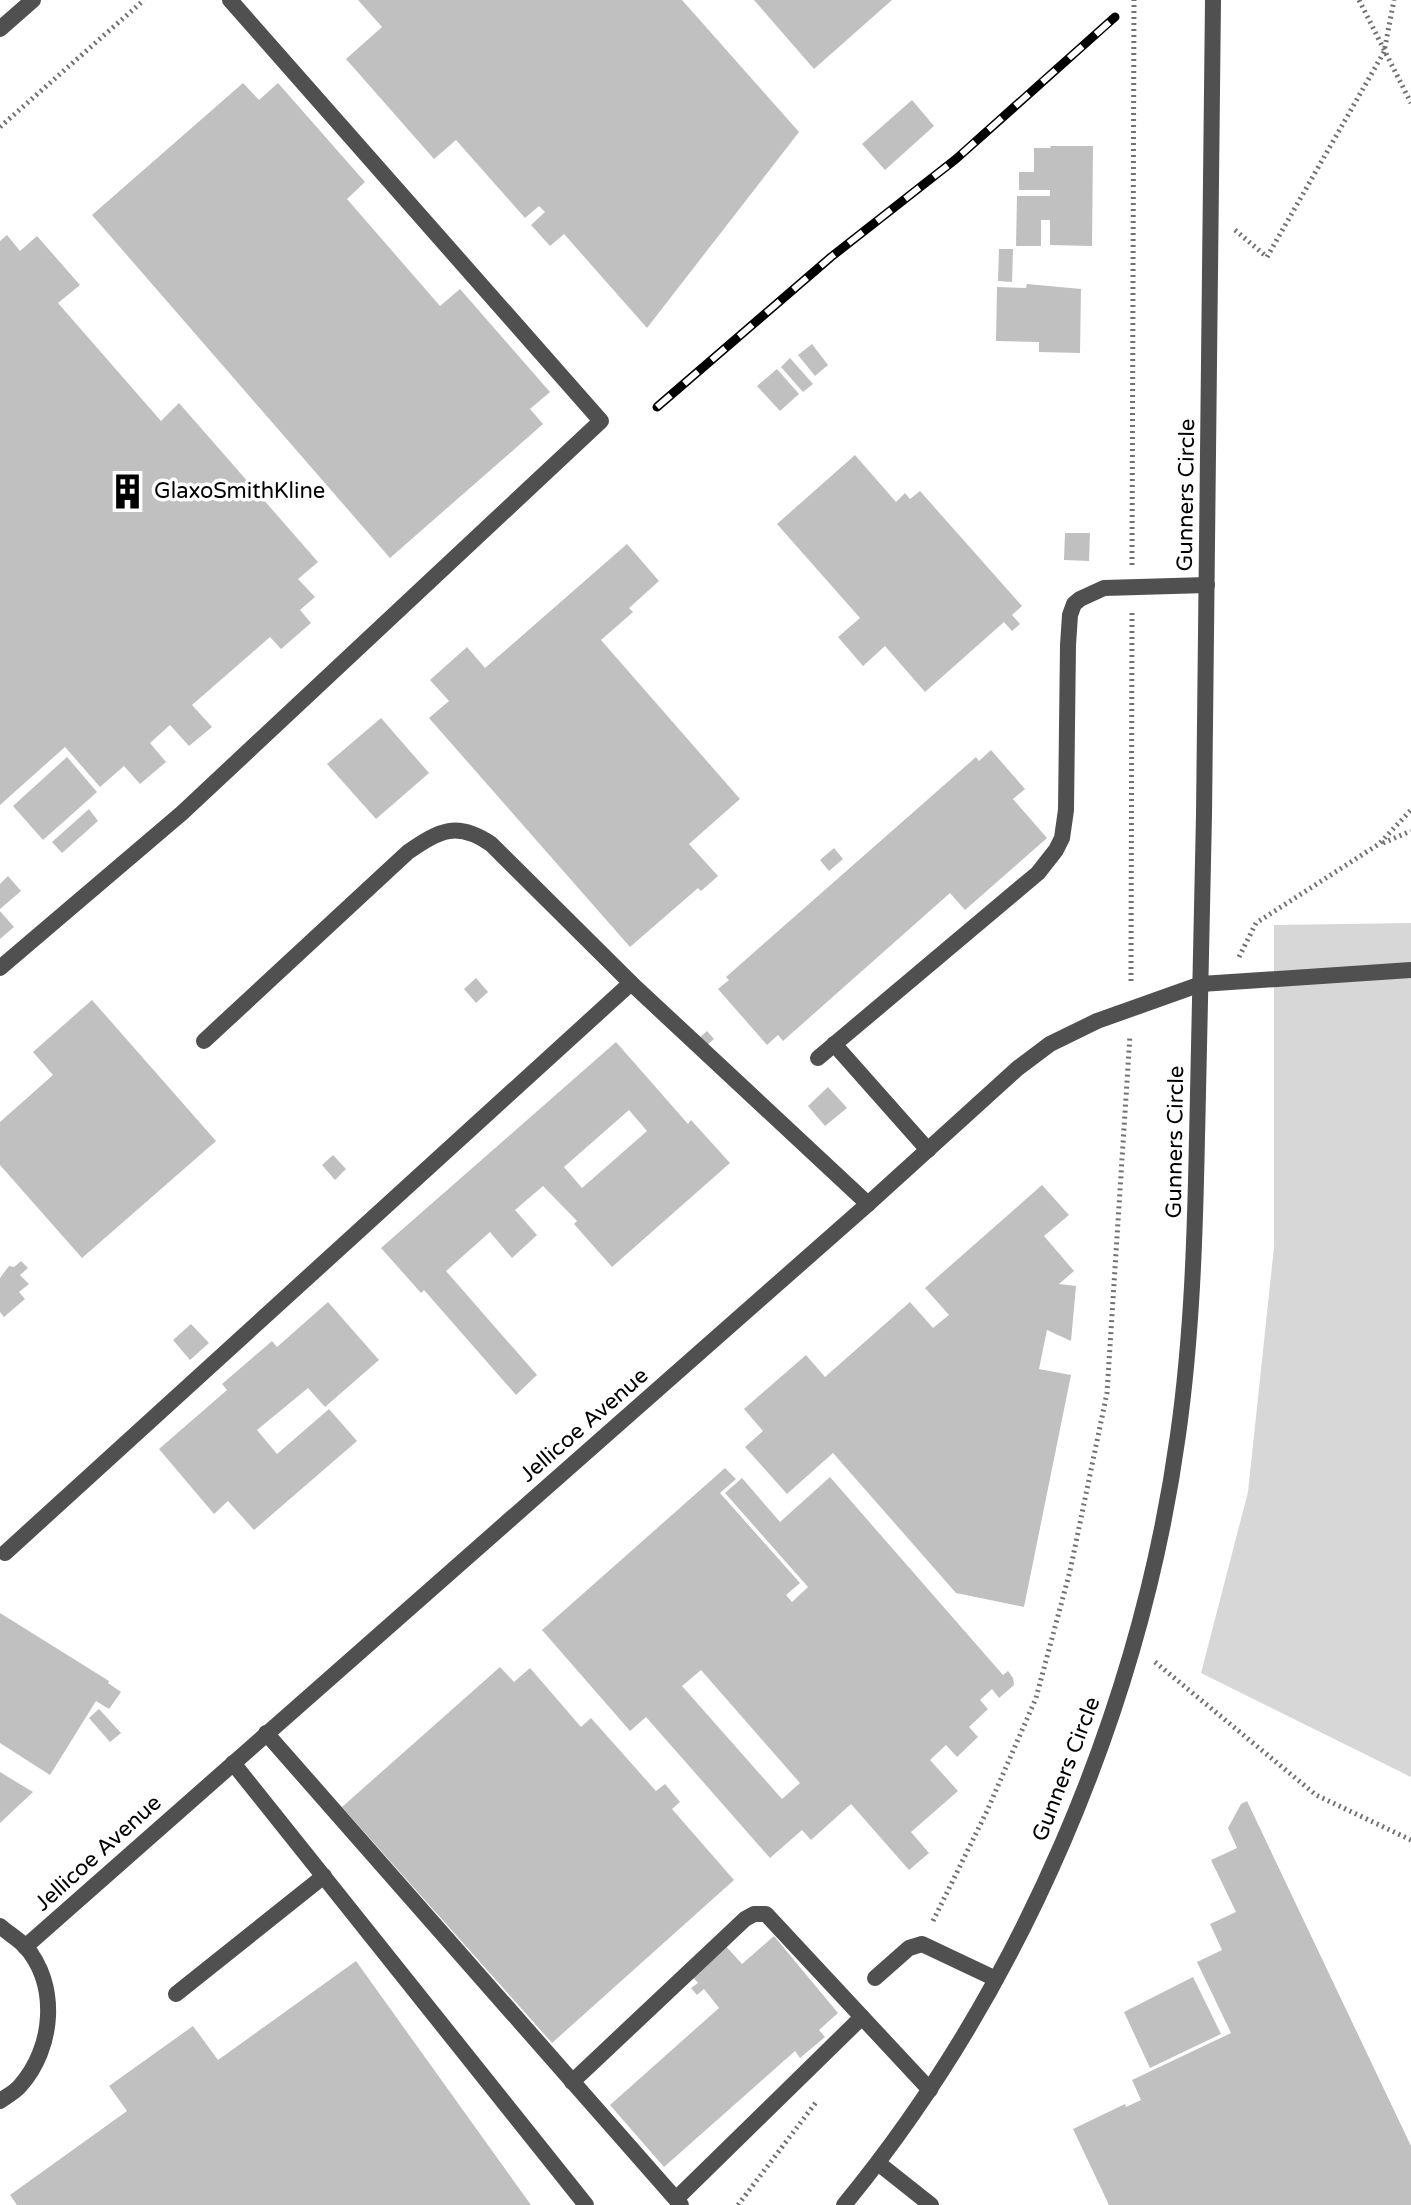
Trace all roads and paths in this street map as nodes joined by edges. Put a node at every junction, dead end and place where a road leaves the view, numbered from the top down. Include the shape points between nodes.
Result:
1 (33, 0) edge
2 (144, 0) edge
3 (230, 0) edge
4 (1134, 0) edge
5 (1213, 0) edge
6 (1359, 0) edge
7 (1394, 0) edge
8 (0, 29) edge
9 (1384, 52) junction
10 (1411, 103) edge
11 (0, 127) edge
12 (1211, 209) junction
13 (1207, 585) junction
14 (1132, 587) junction
15 (1411, 810) edge
16 (1411, 831) edge
17 (1379, 844) junction
18 (0, 968) edge
19 (1411, 970) edge
20 (1225, 982) junction
21 (631, 983) junction
22 (1201, 984) junction
23 (1131, 1008) junction
24 (204, 1041) dead end
25 (834, 1044) junction
26 (818, 1058) dead end
27 (928, 1150) junction
28 (868, 1204) junction
29 (5, 1553) dead end
30 (1133, 1643) junction
31 (266, 1733) junction
32 (233, 1763) junction
33 (1411, 1840) edge
34 (324, 1876) junction
35 (0, 1926) edge
36 (922, 1944) junction
37 (25, 1947) junction
38 (875, 1978) dead end
39 (996, 1979) junction
40 (176, 1994) dead end
41 (862, 2017) junction
42 (572, 2082) junction
43 (930, 2090) junction
44 (825, 2091) dead end
45 (0, 2101) edge
46 (878, 2163) junction
47 (678, 2202) edge
48 (586, 2205) edge
49 (738, 2205) edge
50 (844, 2205) edge
51 (931, 2205) edge

1 - 8 street
2 - 11 path
3 - 18 street via 601,421 182,813
4 - 14 path
5 - 12 street, Gunners Circle
6 - 9 path
7 - 9 path
9 - 10 path
9 - 12 path via 1267,257
12 - 13 street, Gunners Circle
13 - 14 street
13 - 22 street, Gunners Circle
14 - 23 path
14 - 25 street via 1091,593 1074,604 1070,615 1066,810 1056,850 1038,873
15 - 17 path
16 - 17 path
17 - 20 path via 1256,923
19 - 20 street, Jellicoe Avenue
20 - 22 street, Jellicoe Avenue
21 - 24 street via 491,844 466,830 452,829 408,852
21 - 28 street
21 - 29 street
22 - 23 street, Jellicoe Avenue
22 - 30 street, Gunners Circle via 1194,1287 1178,1436
23 - 27 street, Jellicoe Avenue via 1050,1044
23 - 36 path via 1107,1393 1070,1571 1036,1698
25 - 26 street
25 - 27 street
27 - 28 street, Jellicoe Avenue
28 - 31 street, Jellicoe Avenue
30 - 33 path via 1316,1795
30 - 39 street, Gunners Circle via 1089,1780
31 - 32 street, Jellicoe Avenue
31 - 42 street
32 - 34 street
32 - 37 street, Jellicoe Avenue
34 - 40 street
34 - 48 street
35 - 37 street
36 - 38 street via 909,1948
36 - 39 street
37 - 45 street via 44,1980 49,2018 41,2056 19,2087
39 - 43 street, Gunners Circle
41 - 42 street via 766,1914 754,1914
41 - 43 street
41 - 47 street
42 - 47 street
43 - 46 street, Gunners Circle
44 - 49 path
46 - 50 street, Gunners Circle
46 - 51 street

